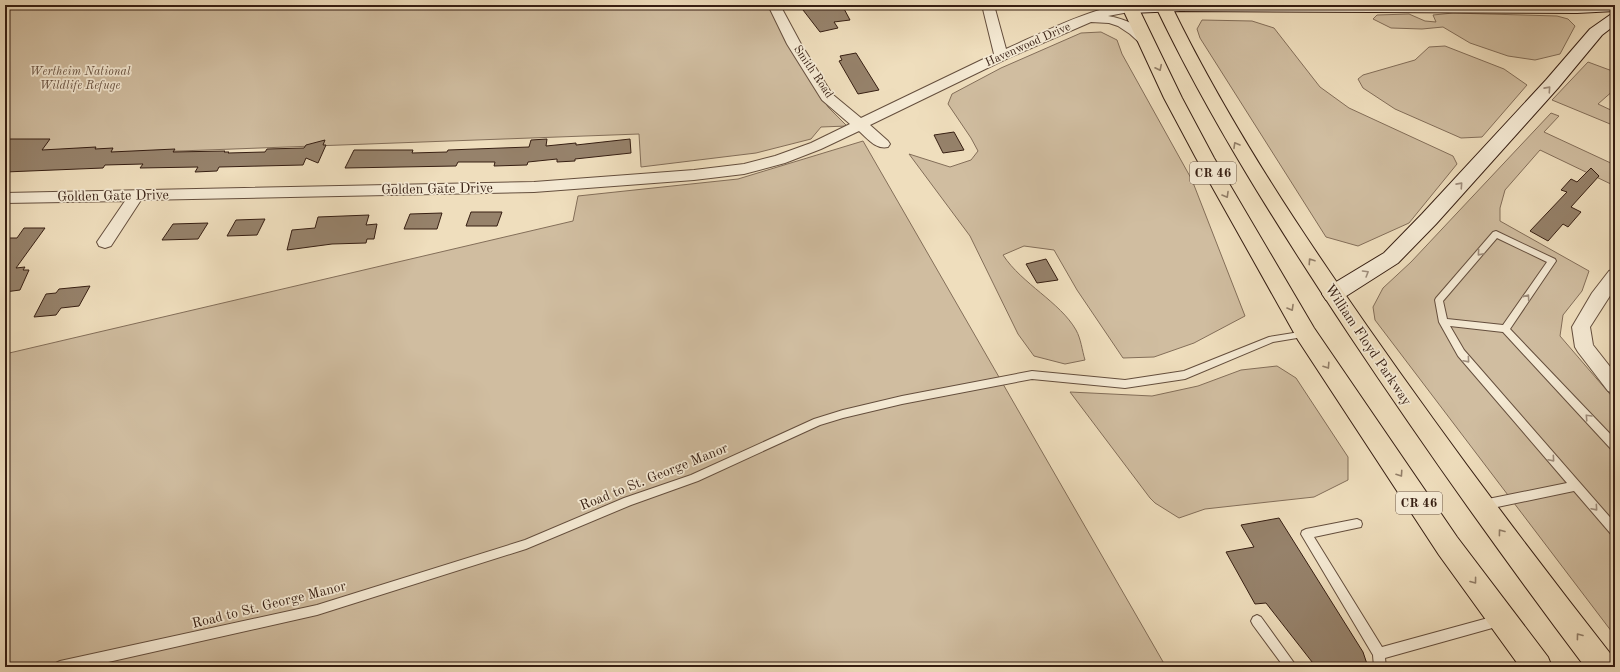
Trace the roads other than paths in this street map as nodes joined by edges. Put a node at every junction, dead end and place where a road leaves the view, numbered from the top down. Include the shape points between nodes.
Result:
1 (774, 5) edge
2 (988, 5) edge
3 (1130, 6) edge
4 (1163, 6) edge
5 (1330, 6) edge
6 (1615, 6) edge
7 (1588, 8) junction
8 (1615, 18) edge
9 (1084, 21) junction
10 (1596, 32) junction
11 (1146, 41) junction
12 (1001, 56) junction
13 (859, 125) junction
14 (883, 144) dead end
15 (137, 195) junction
16 (5, 198) edge
17 (105, 242) dead end
18 (1615, 275) edge
19 (1333, 294) junction
20 (1443, 322) junction
21 (1505, 329) junction
22 (1306, 334) junction
23 (1615, 386) edge
24 (1615, 446) edge
25 (1576, 486) junction
26 (1482, 505) junction
27 (1357, 524) dead end
28 (1615, 531) edge
29 (1503, 620) junction
30 (1257, 621) dead end
31 (1379, 654) junction
32 (60, 667) edge
33 (1291, 667) edge
34 (1380, 667) edge
35 (1538, 667) edge
36 (1603, 667) edge

1 - 13 street, Smith Road via 794,44 827,97
2 - 12 street
3 - 4 street, Havenwood Drive
3 - 9 street, Havenwood Drive via 1101,13
3 - 11 highway, CR 46
4 - 5 street, Havenwood Drive
19 -> 4 highway, William Floyd Parkway / CR 46 via 1242,154 1189,59
5 - 7 street, Havenwood Drive
6 - 7 street, Havenwood Drive
7 - 10 street via 1600,14 1602,19
8 - 10 street
9 - 11 street via 1105,19 1120,22
9 - 12 street, Havenwood Drive
19 -> 10 street via 1391,258 1430,219
11 -> 22 highway, CR 46 via 1205,158
12 - 13 street, Havenwood Drive
13 - 14 street, Smith Road
13 - 15 street, Golden Gate Drive via 780,160 744,169 694,175 534,188
15 - 16 street, Golden Gate Drive
15 - 17 street
18 - 23 street via 1581,327 1584,347
19 - 26 highway, William Floyd Parkway / CR 46 via 1403,398
20 - 21 lane
21 -> 20 lane via 1552,261 1496,234 1439,300
20 -> 25 lane via 1461,353
24 -> 21 lane
22 -> 29 highway, CR 46 via 1448,546
22 - 32 lane, Road to St. George Manor via 1272,339 1185,375 1125,384 1032,376 902,400 843,414 817,422 694,478 526,544 317,610
25 - 26 lane
25 -> 28 lane
36 -> 26 highway, William Floyd Parkway / CR 46
27 - 31 lane via 1306,534
29 - 31 lane
29 - 35 highway, CR 46
30 - 33 lane
31 - 34 lane

